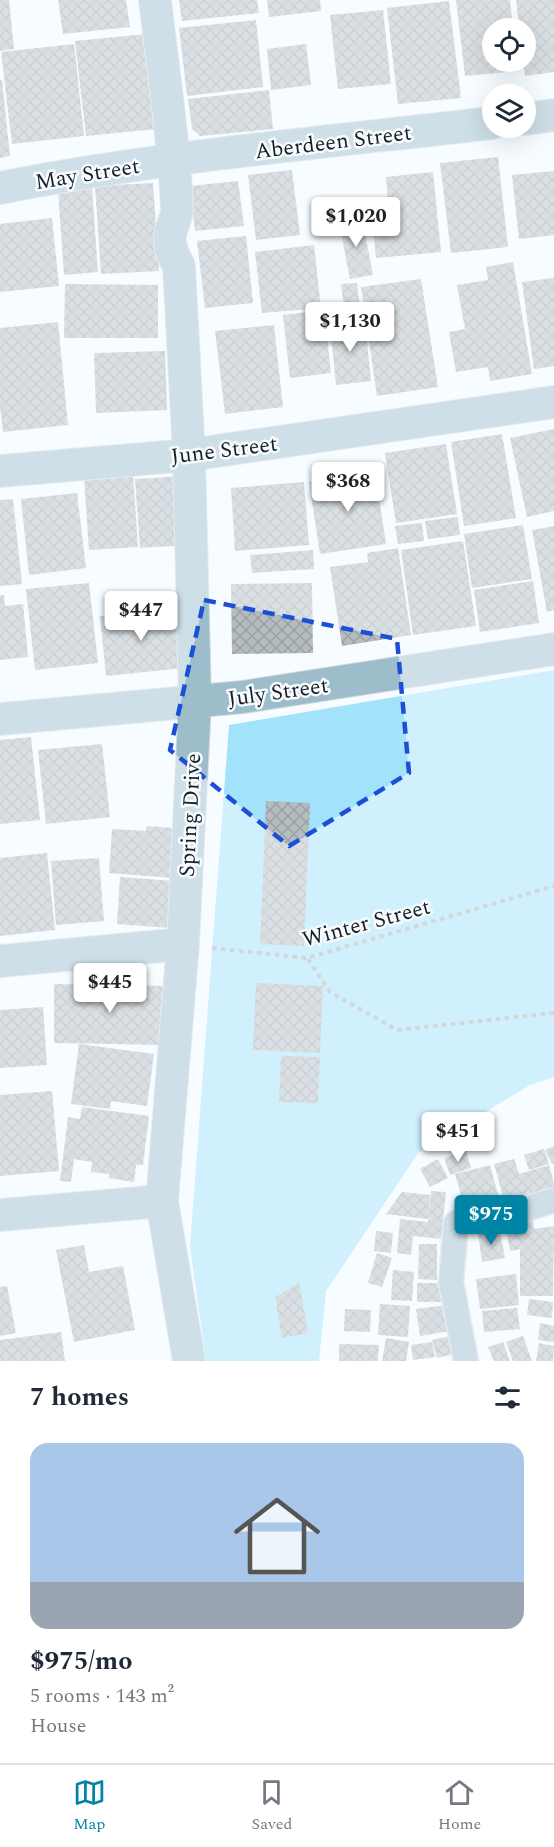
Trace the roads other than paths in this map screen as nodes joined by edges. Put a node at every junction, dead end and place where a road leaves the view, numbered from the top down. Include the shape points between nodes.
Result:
1 (155, 0) edge
2 (554, 115) edge
3 (536, 117) edge
4 (482, 124) edge
5 (173, 160) junction
6 (0, 188) edge
7 (554, 402) edge
8 (189, 455) junction
9 (0, 471) edge
10 (554, 649) edge
11 (195, 702) junction
12 (0, 719) edge
13 (183, 944) junction
14 (0, 961) edge
15 (554, 1200) edge
16 (162, 1201) junction
17 (0, 1215) edge
18 (189, 1361) edge
19 (466, 1361) edge

1 - 5 street, Spring Drive
2 - 3 street
4 - 5 street, Aberdeen Street
5 - 6 street, May Street
5 - 8 street, Spring Drive via 177,213 170,240 179,266
7 - 8 street, June Street
8 - 9 street, June Street
8 - 11 street, Spring Drive
10 - 11 street, July Street
11 - 12 street, July Street
11 - 13 street, Spring Drive
13 - 14 street
13 - 16 street, Spring Drive
15 - 19 street via 456,1222 451,1282
16 - 17 street
16 - 18 street, Spring Drive

